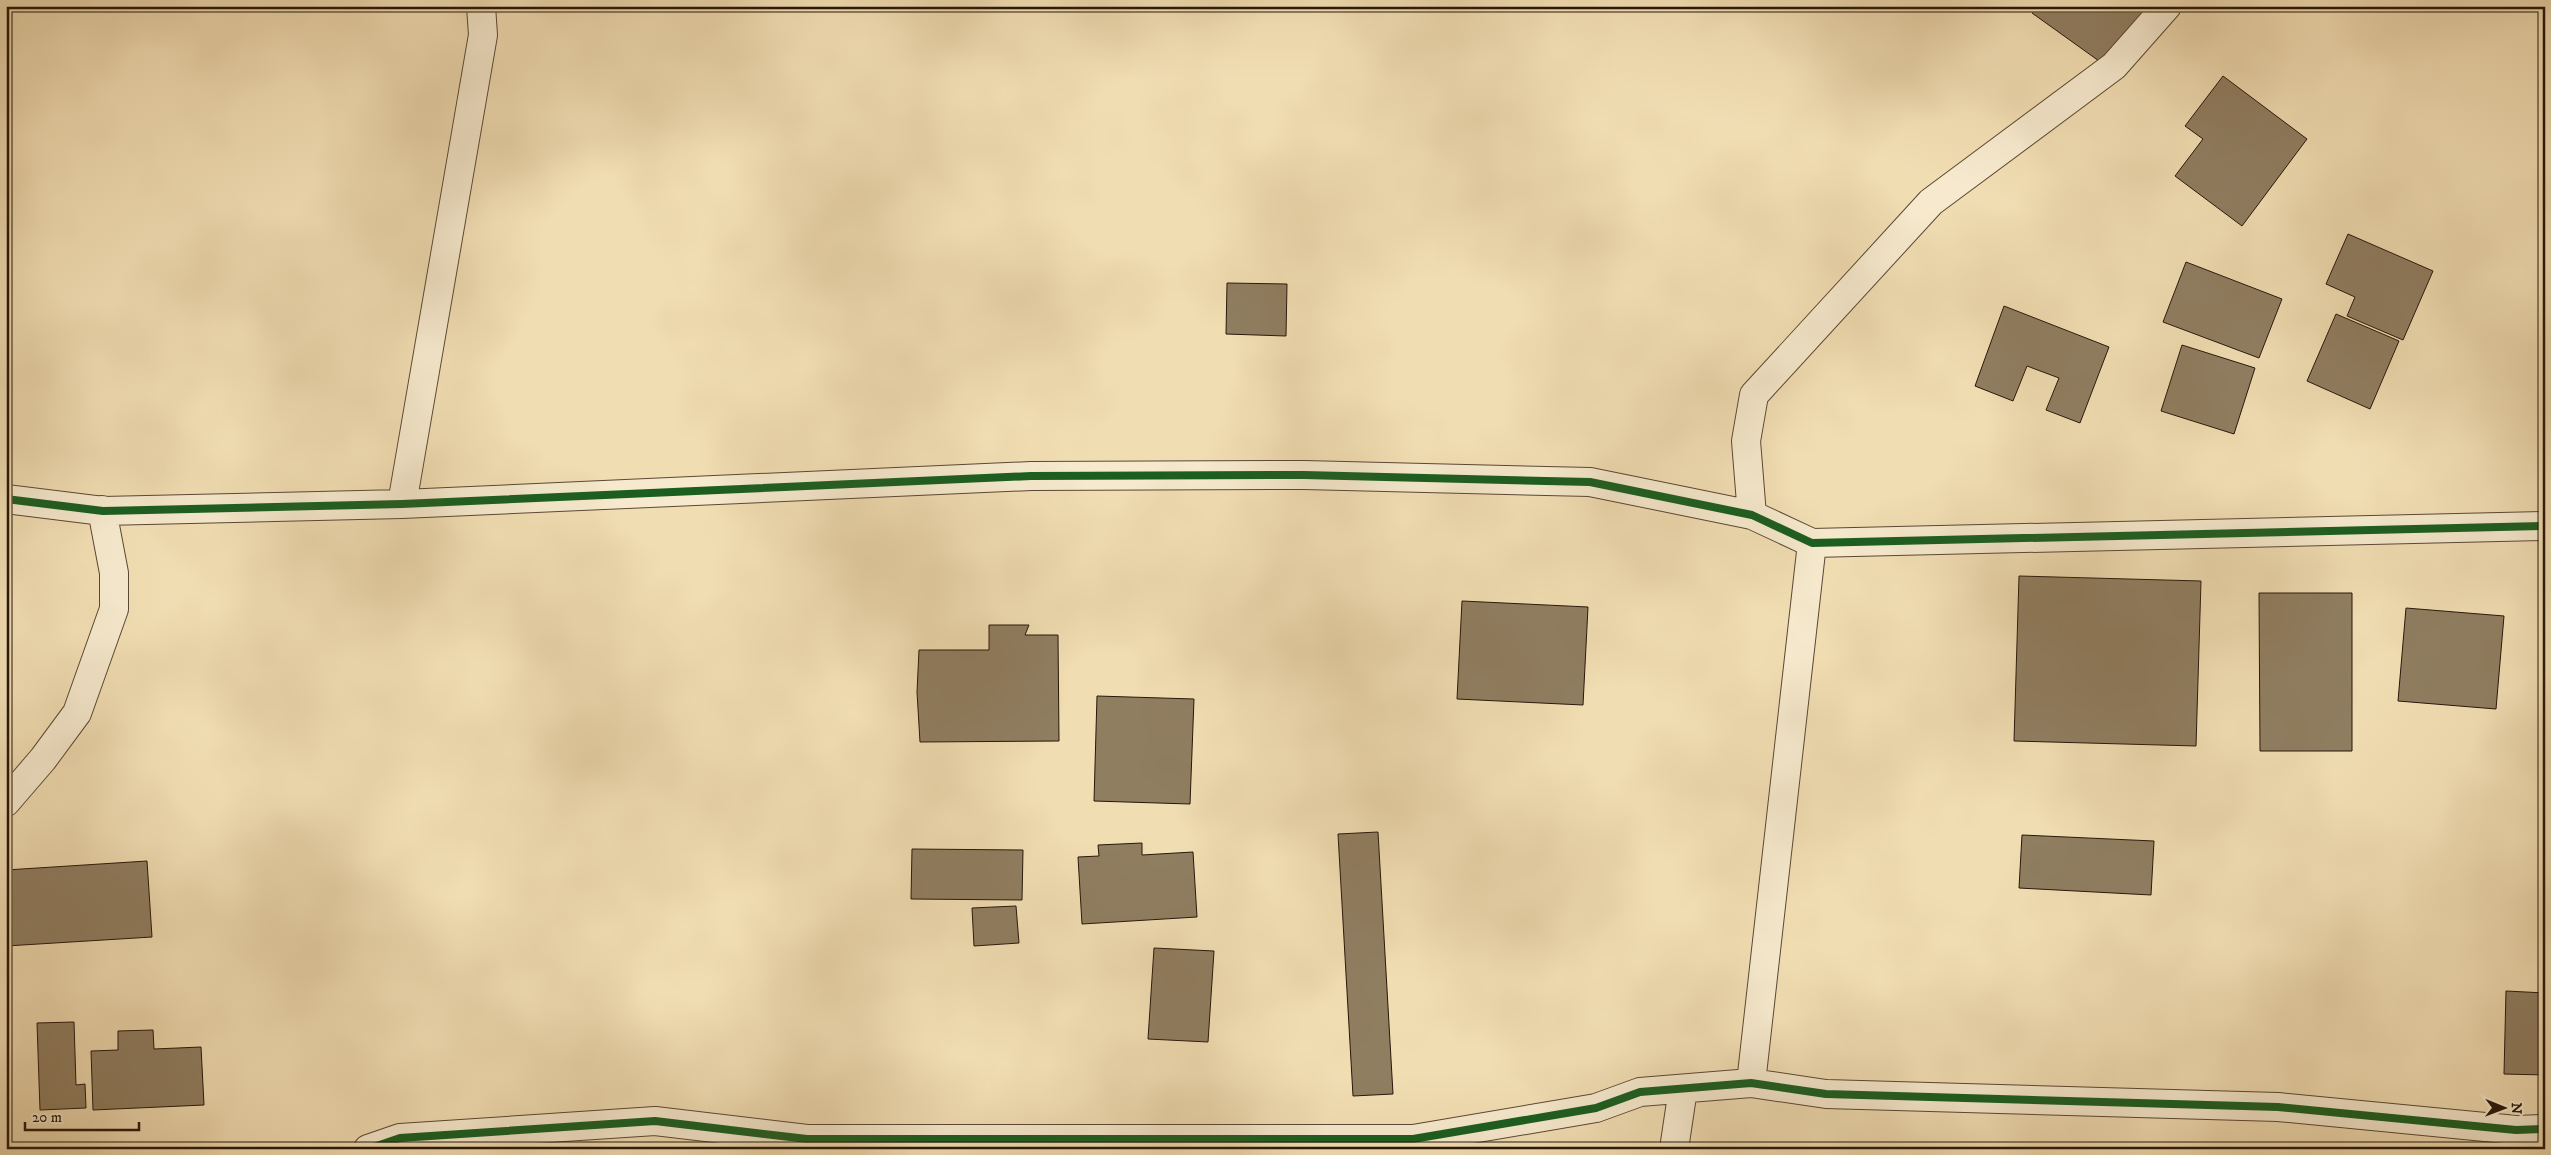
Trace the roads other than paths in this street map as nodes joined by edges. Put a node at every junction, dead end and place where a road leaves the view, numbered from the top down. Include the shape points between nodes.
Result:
1 (481, 6) edge
2 (2167, 6) edge
3 (6, 500) edge
4 (402, 504) junction
5 (102, 510) junction
6 (1752, 515) junction
7 (2545, 526) edge
8 (1812, 543) junction
9 (6, 802) edge
10 (1751, 1083) junction
11 (1683, 1088) junction
12 (2545, 1129) edge
13 (807, 1144) edge
14 (368, 1149) edge
15 (1674, 1149) edge

1 - 4 street via 483,35
2 - 6 street via 2114,66 1931,202 1754,395 1746,441
3 - 5 street
4 - 5 street
4 - 6 street via 1030,476 1304,475 1590,482
5 - 9 street via 114,573 114,609 77,713
6 - 8 street
7 - 8 street
8 - 10 street
10 - 11 street
10 - 12 street via 1826,1094 2278,1107 2516,1130
11 - 13 street via 1640,1092 1596,1108 1413,1139
11 - 15 street
13 - 14 street via 655,1121 400,1138

